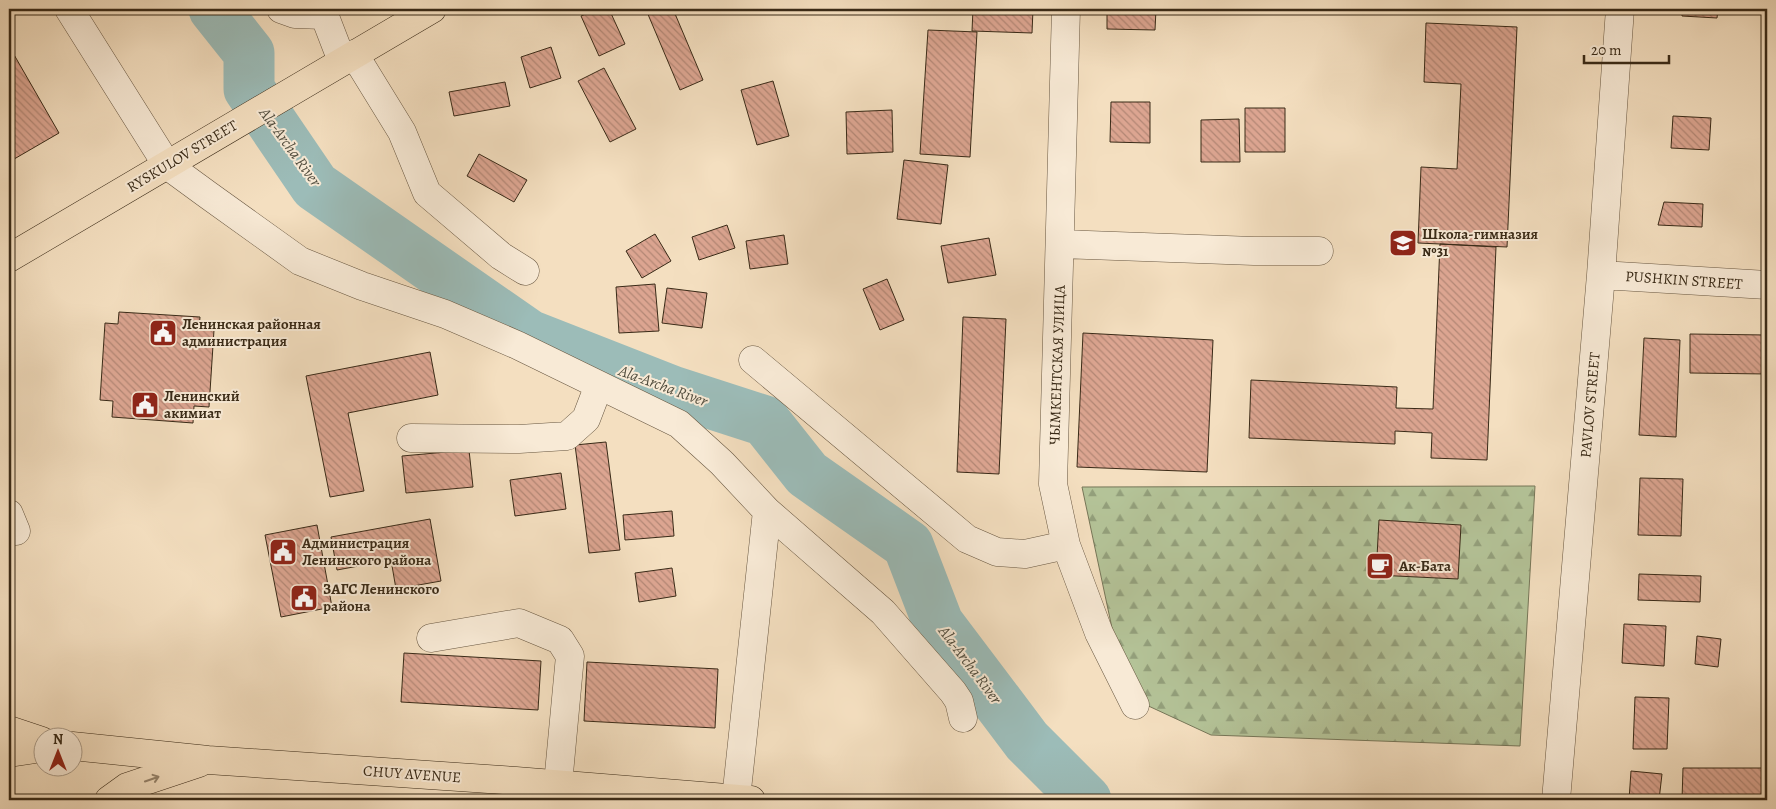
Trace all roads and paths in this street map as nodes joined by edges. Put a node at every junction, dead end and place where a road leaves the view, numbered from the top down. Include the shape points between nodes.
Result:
1 (69, 9) edge
2 (282, 9) edge
3 (432, 9) edge
4 (1066, 9) edge
5 (1620, 9) edge
6 (323, 12) edge
7 (348, 57) junction
8 (167, 164) junction
9 (1060, 244) junction
10 (1319, 251) dead end
11 (9, 258) edge
12 (525, 271) dead end
13 (1601, 274) junction
14 (1767, 285) edge
15 (753, 360) dead end
16 (599, 385) junction
17 (411, 438) dead end
18 (767, 511) junction
19 (1066, 545) junction
20 (431, 638) dead end
21 (1135, 705) dead end
22 (963, 718) dead end
23 (9, 730) edge
24 (32, 738) edge
25 (82, 747) edge
26 (32, 750) edge
27 (9, 753) edge
28 (208, 760) junction
29 (558, 784) junction
30 (109, 800) edge
31 (744, 800) edge
32 (1556, 800) edge

1 - 8 street
2 - 6 street via 295,14
3 - 7 main road, RYSKULOV STREET
4 - 9 street, ЧЫМКЕНТСКАЯ УЛИЦА
5 - 13 street, PAVLOV STREET
6 - 7 street
7 - 8 main road, RYSKULOV STREET
7 - 12 street via 402,132 427,193 501,256
8 - 11 main road, RYSKULOV STREET
8 - 16 street via 300,261 445,314
9 - 10 street
9 - 19 street, ЧЫМКЕНТСКАЯ УЛИЦА via 1053,484
13 - 14 street, PUSHKIN STREET
13 - 32 street, PAVLOV STREET
15 - 19 street via 967,539 997,552 1025,554
16 - 17 street via 586,419 567,436
16 - 18 street via 679,424
18 - 22 street via 883,612 959,701
18 - 31 street
19 - 21 street, ЧЫМКЕНТСКАЯ УЛИЦА via 1099,633
20 - 29 street via 519,623 560,640 570,656
23 - 24 main road
25 - 28 main road, CHUY AVENUE
26 - 27 main road
28 - 29 main road, CHUY AVENUE
30 -> 28 main road via 127,788
29 - 31 main road, CHUY AVENUE

